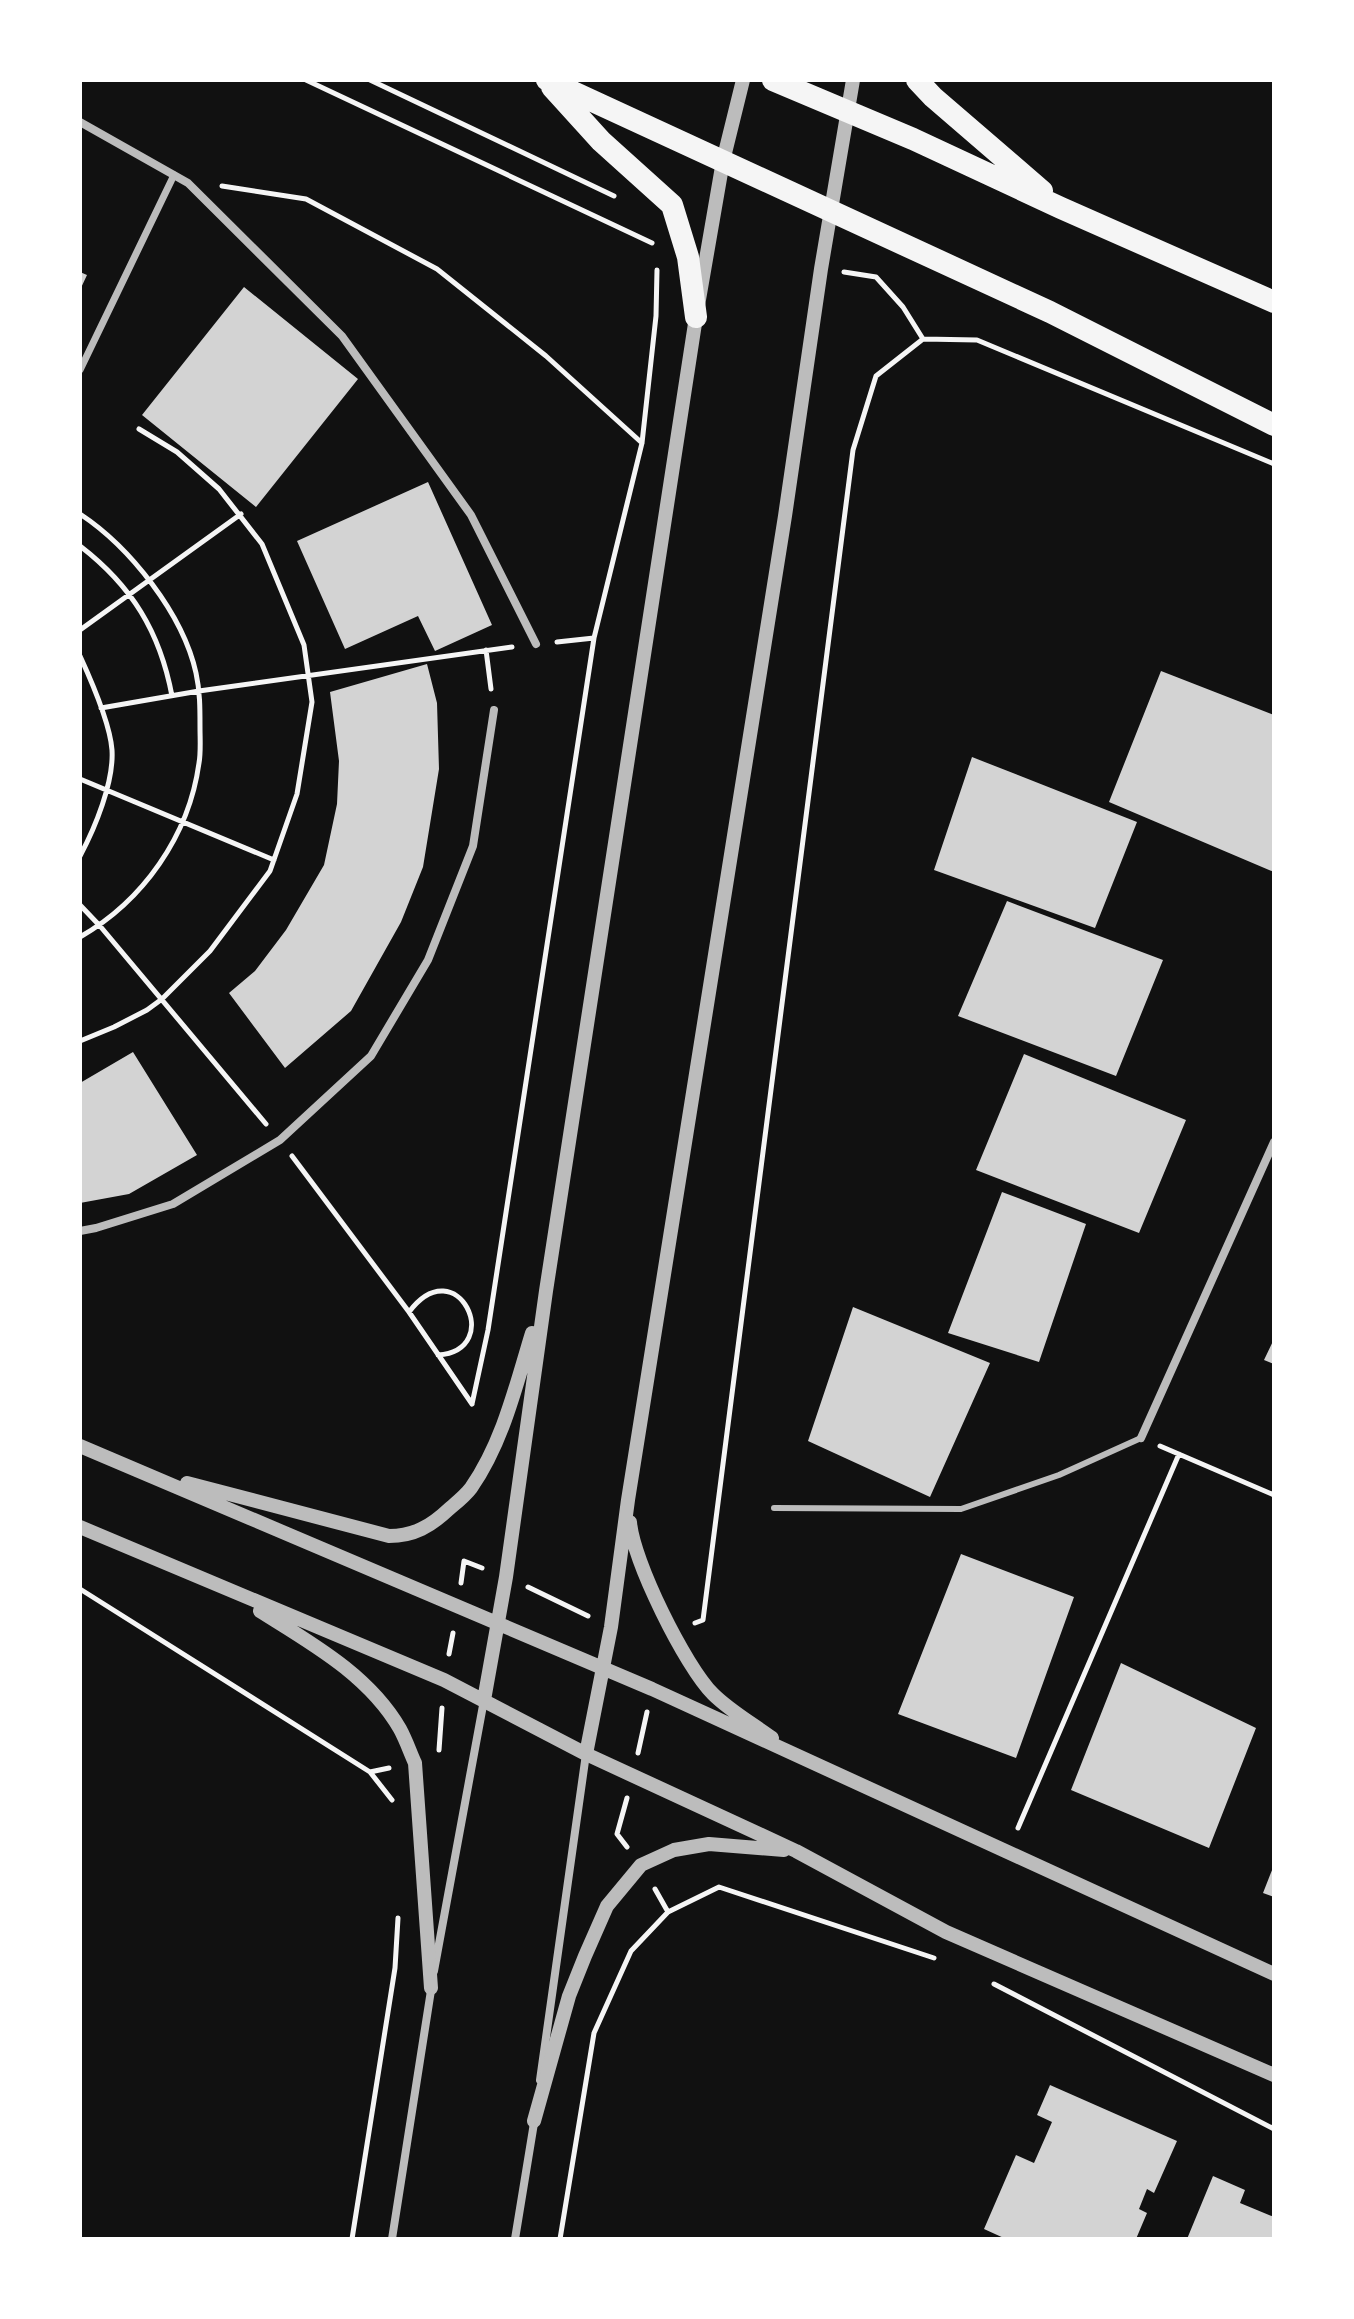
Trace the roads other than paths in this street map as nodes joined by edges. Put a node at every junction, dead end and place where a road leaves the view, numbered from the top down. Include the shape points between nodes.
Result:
1 (546, 80) edge
2 (743, 80) edge
3 (773, 80) edge
4 (853, 80) edge
5 (917, 80) edge
6 (848, 110) junction
7 (80, 122) edge
8 (723, 161) junction
9 (174, 175) junction
10 (1061, 208) junction
11 (831, 209) junction
12 (1274, 302) edge
13 (696, 317) junction
14 (80, 370) edge
15 (1274, 425) edge
16 (536, 644) road end
17 (494, 710) road end
18 (1274, 1142) edge
19 (80, 1231) edge
20 (546, 1291) junction
21 (1141, 1438) joint
22 (80, 1446) edge
23 (136, 1469) junction
24 (628, 1500) junction
25 (774, 1508) dead end
26 (80, 1527) edge
27 (222, 1588) junction
28 (497, 1622) junction
29 (602, 1669) junction
30 (484, 1700) junction
31 (586, 1754) junction
32 (798, 1758) junction
33 (796, 1851) junction
34 (1274, 1974) edge
35 (431, 1988) junction
36 (1274, 2075) edge
37 (534, 2121) junction
38 (392, 2239) edge
39 (515, 2239) edge

1 - 8 highway
1 - 13 highway via 601,141 672,205 688,257
2 - 8 street
3 - 6 highway
4 - 6 street
5 - 10 highway
6 - 10 highway
6 - 11 street
7 - 9 street
8 - 11 highway
8 - 13 street
9 - 14 street
9 - 16 street via 342,336 471,515
10 - 12 highway
11 - 15 highway
11 - 24 street
13 - 20 street
17 - 19 street via 473,846 428,960 371,1056 280,1140 173,1204
18 - 21 street
20 - 23 street via 491,1455 469,1490 425,1529 389,1536
20 - 28 street
21 - 25 lane via 1059,1475 961,1509
22 - 23 street
23 - 28 street
24 - 29 street
24 - 32 street via 638,1556 702,1681
26 - 27 street
27 - 30 street
27 - 35 street via 336,1660 379,1699 401,1731 415,1763
28 - 29 street
28 - 30 street
29 - 31 street
29 - 32 street
30 - 31 street
30 - 35 street
31 - 33 street
31 - 37 street
32 - 34 street
33 - 36 street via 946,1932
33 - 37 street via 709,1844 674,1850 641,1865 607,1906 585,1956
35 - 38 street
37 - 39 street

